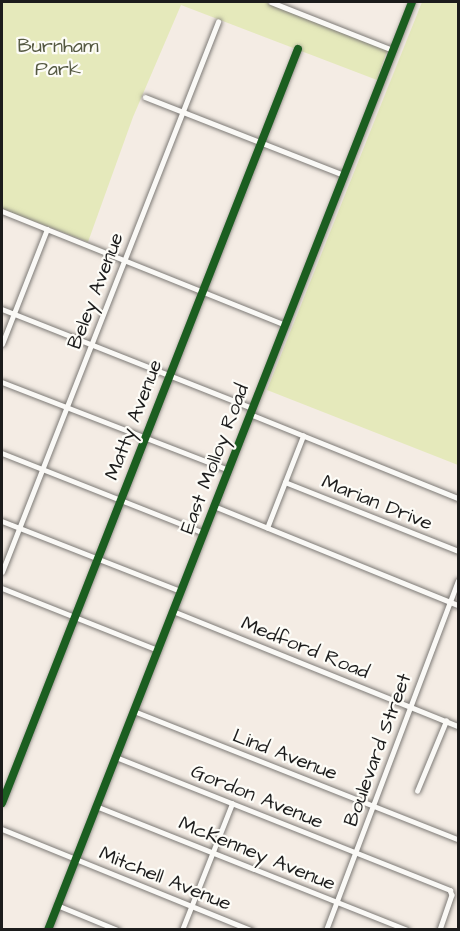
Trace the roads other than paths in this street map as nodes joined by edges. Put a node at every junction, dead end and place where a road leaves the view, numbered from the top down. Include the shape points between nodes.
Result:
1 (271, 2) edge
2 (412, 2) edge
3 (218, 22) dead end
4 (298, 49) dead end
5 (393, 50) junction
6 (144, 97) dead end
7 (183, 112) junction
8 (261, 142) junction
9 (344, 175) junction
10 (2, 211) edge
11 (47, 229) junction
12 (124, 260) junction
13 (202, 291) junction
14 (2, 309) edge
15 (14, 314) junction
16 (286, 325) junction
17 (2, 344) edge
18 (92, 344) junction
19 (170, 375) junction
20 (2, 382) edge
21 (67, 407) junction
22 (252, 408) junction
23 (250, 414) junction
24 (303, 436) junction
25 (145, 437) junction
26 (2, 453) edge
27 (42, 469) junction
28 (229, 470) junction
29 (285, 482) junction
30 (459, 498) edge
31 (121, 500) junction
32 (214, 506) junction
33 (2, 521) edge
34 (19, 528) junction
35 (267, 528) junction
36 (204, 533) junction
37 (459, 551) edge
38 (98, 558) junction
39 (2, 572) edge
40 (459, 581) edge
41 (2, 588) edge
42 (181, 591) junction
43 (450, 602) junction
44 (459, 605) edge
45 (173, 611) junction
46 (74, 617) junction
47 (158, 650) junction
48 (410, 706) junction
49 (134, 711) junction
50 (446, 721) junction
51 (459, 726) edge
52 (116, 757) junction
53 (417, 791) dead end
54 (2, 803) edge
55 (232, 804) junction
56 (96, 806) junction
57 (374, 806) junction
58 (2, 830) edge
59 (459, 840) edge
60 (356, 852) junction
61 (213, 853) junction
62 (75, 859) junction
63 (336, 902) junction
64 (57, 905) junction
65 (191, 906) junction
66 (48, 930) edge
67 (118, 930) edge
68 (182, 930) edge
69 (250, 930) edge
70 (326, 930) edge
71 (407, 930) edge
72 (440, 930) edge

1 - 5 street
2 - 5 street, East Molloy Road
3 - 7 street, Beley Avenue
4 - 8 street, Matty Avenue
5 - 9 street, East Molloy Road
6 - 7 street
7 - 8 street
7 - 12 street, Beley Avenue
8 - 9 street
8 - 13 street, Matty Avenue
9 - 16 street, East Molloy Road
10 - 11 street
11 - 12 street
11 - 15 street
12 - 13 street
12 - 18 street, Beley Avenue
13 - 16 street
13 - 19 street, Matty Avenue
14 - 15 street
15 - 17 street
15 - 18 street
16 - 22 street, East Molloy Road
18 - 19 street
18 - 21 street, Beley Avenue
19 - 22 street
19 - 25 street, Matty Avenue
20 - 21 street
21 - 25 street
21 - 27 street, Beley Avenue
22 - 23 street, East Molloy Road
23 - 24 street
23 - 28 street, East Molloy Road
24 - 29 street
24 - 30 street
25 - 28 street
25 - 31 street, Matty Avenue
26 - 27 street
27 - 31 street
27 - 34 street, Beley Avenue
28 - 32 street, East Molloy Road
29 - 35 street
29 - 37 street, Marian Drive
31 - 36 street
31 - 38 street, Matty Avenue
32 - 35 street
32 - 36 street, East Molloy Road
33 - 34 street
34 - 38 street
34 - 39 street, Beley Avenue
35 - 43 street
36 - 42 street, East Molloy Road
38 - 42 street
38 - 46 street, Matty Avenue
40 - 43 street, Boulevard Street
41 - 46 street
42 - 45 street, East Molloy Road
43 - 44 street
43 - 48 street, Boulevard Street
45 - 47 street, East Molloy Road
45 - 48 street, Medford Road
46 - 47 street
46 - 54 street, Matty Avenue
47 - 49 street, East Molloy Road
48 - 50 street, Medford Road
48 - 57 street, Boulevard Street
49 - 52 street, East Molloy Road
49 - 57 street, Lind Avenue
50 - 51 street, Medford Road
50 - 53 street
52 - 55 street, Gordon Avenue
52 - 56 street, East Molloy Road
55 - 60 street, Gordon Avenue
55 - 61 street
56 - 61 street, McKenney Avenue
56 - 62 street, East Molloy Road
57 - 59 street, Lind Avenue
57 - 60 street, Boulevard Street
58 - 62 street, Mitchell Avenue
60 - 63 street, Boulevard Street
60 - 72 street, Gordon Avenue via 443,886 452,894
61 - 63 street, McKenney Avenue
61 - 65 street
62 - 64 street, East Molloy Road
62 - 65 street, Mitchell Avenue
63 - 70 street, Boulevard Street
63 - 71 street, McKenney Avenue
64 - 66 street, East Molloy Road
64 - 67 street
65 - 68 street
65 - 69 street, Mitchell Avenue

